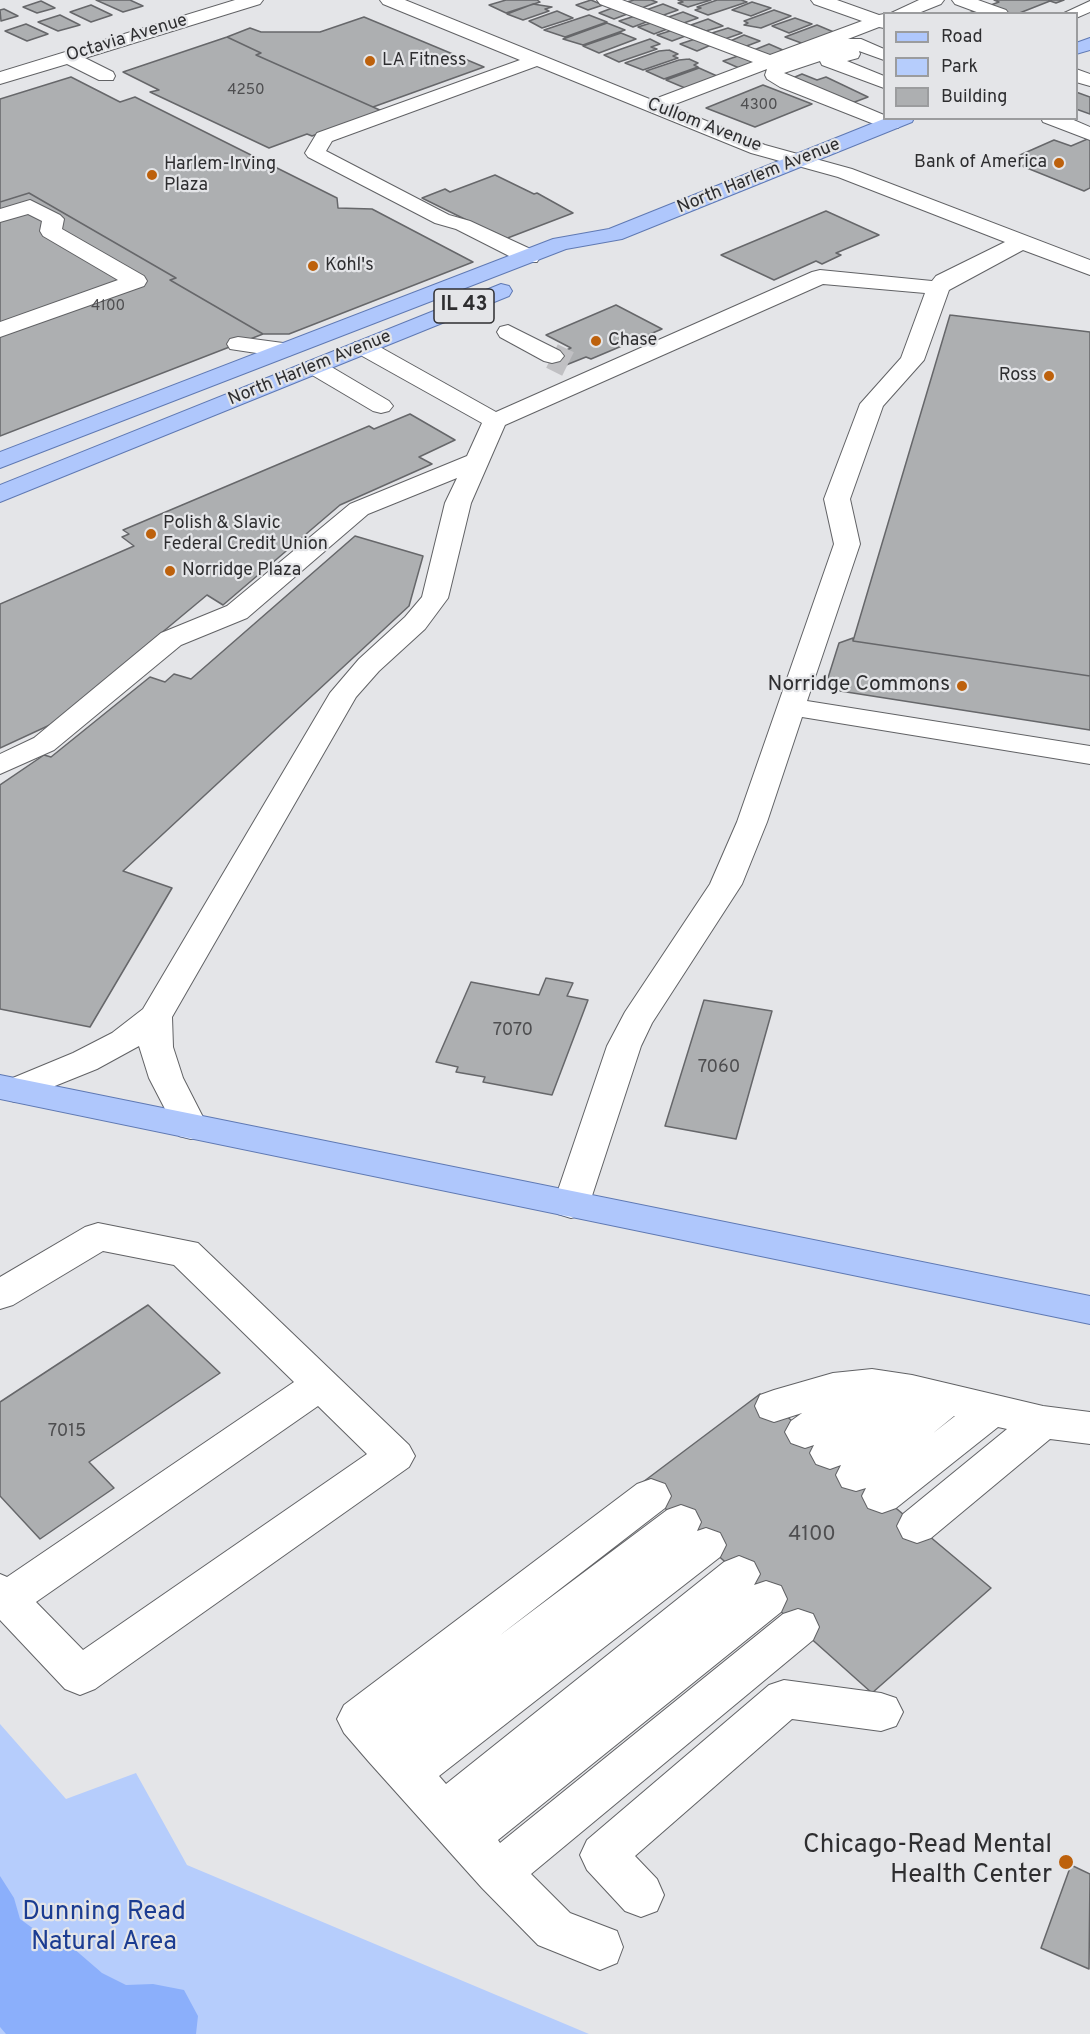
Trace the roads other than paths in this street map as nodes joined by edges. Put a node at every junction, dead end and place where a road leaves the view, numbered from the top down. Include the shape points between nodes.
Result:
1 (254, 0) edge
2 (389, 0) edge
3 (606, 0) edge
4 (820, 0) edge
5 (949, 6) edge
6 (1090, 6) edge
7 (911, 12) edge
8 (987, 12) edge
9 (1076, 12) edge
10 (883, 21) edge
11 (876, 52) edge
12 (68, 57) junction
13 (537, 60) junction
14 (771, 62) junction
15 (106, 76) dead end
16 (0, 78) edge
17 (883, 81) edge
18 (652, 106) junction
19 (883, 116) edge
20 (1055, 120) edge
21 (898, 121) edge
22 (1090, 134) edge
23 (802, 160) junction
24 (0, 216) edge
25 (442, 219) junction
26 (614, 234) junction
27 (1024, 241) junction
28 (505, 266) junction
29 (1090, 268) edge
30 (545, 270) junction
31 (938, 288) junction
32 (0, 330) edge
33 (508, 332) dead end
34 (237, 344) dead end
35 (363, 347) junction
36 (283, 350) junction
37 (315, 367) junction
38 (593, 378) junction
39 (381, 406) dead end
40 (495, 421) junction
41 (477, 460) junction
42 (0, 461) edge
43 (0, 494) edge
44 (790, 707) junction
45 (1090, 755) edge
46 (0, 765) edge
47 (155, 1017) junction
48 (6, 1092) edge
49 (191, 1127) junction
50 (571, 1205) junction
51 (0, 1295) edge
52 (1090, 1310) edge
53 (321, 1384) junction
54 (872, 1384) junction
55 (930, 1394) junction
56 (774, 1406) dead end
57 (992, 1409) junction
58 (1043, 1422) junction
59 (1090, 1428) edge
60 (843, 1464) junction
61 (917, 1526) dead end
62 (752, 1587) dead end
63 (4, 1595) edge
64 (798, 1627) dead end
65 (881, 1712) dead end
66 (397, 1760) junction
67 (456, 1825) junction
68 (498, 1873) junction
69 (641, 1895) dead end
70 (600, 1947) dead end

1 - 12 street, Octavia Avenue
2 - 13 street, Cullom Avenue
3 - 14 street
4 - 10 street
5 - 7 street
5 - 8 street
6 - 9 street
10 - 14 street
11 - 17 street via 829,61
11 - 19 street via 854,43 777,69 774,75
12 - 15 street
12 - 16 street, Octavia Avenue
13 - 18 street, Cullom Avenue
13 - 25 street via 324,137 315,153
14 - 18 street
18 - 23 street, Cullom Avenue via 759,149
20 - 22 street
21 - 23 main road, North Harlem Avenue / IL 43
23 - 26 main road, North Harlem Avenue / IL 43
23 - 27 street, Cullom Avenue
24 - 32 street via 30,206 53,219 51,231 136,281
25 - 28 street via 447,236
25 - 30 street via 463,225
26 - 30 main road, North Harlem Avenue / IL 43 via 588,256
26 - 30 main road, North Harlem Avenue / IL 43 via 561,244
27 - 29 street, Cullom Avenue
27 - 31 street via 944,281
28 - 30 main road, North Harlem Avenue / IL 43
28 - 36 main road, North Harlem Avenue / IL 43
30 - 35 main road, North Harlem Avenue / IL 43
31 - 38 street via 820,277
31 - 44 street via 912,360 872,404 837,498 847,544
33 - 38 street
34 - 36 street
35 - 37 main road, North Harlem Avenue / IL 43
35 - 40 street
36 - 37 main road
36 - 42 main road, North Harlem Avenue / IL 43
37 - 39 street
37 - 43 main road, North Harlem Avenue / IL 43
38 - 40 street
40 - 41 street
41 - 46 street via 358,509 237,612 171,639 44,744
41 - 47 street via 458,503 435,598 344,693
44 - 45 street
44 - 50 street via 752,822 726,884 624,1046
47 - 48 street via 124,1041 85,1061
47 - 49 street via 156,1047 166,1078
48 - 49 main road
49 - 50 main road
50 - 52 main road
51 - 53 street via 98,1237 185,1253
53 - 63 street
53 - 63 street via 395,1456 80,1676
54 - 55 street
54 - 56 street via 833,1388
54 - 60 street
55 - 57 street
55 - 60 street
57 - 58 street
57 - 60 street
58 - 59 street
58 - 61 street
62 - 67 street
64 - 68 street
65 - 69 street via 784,1699 603,1855
66 - 66 street via 359,1719 679,1521
66 - 67 street
67 - 68 street
68 - 70 street via 554,1929

